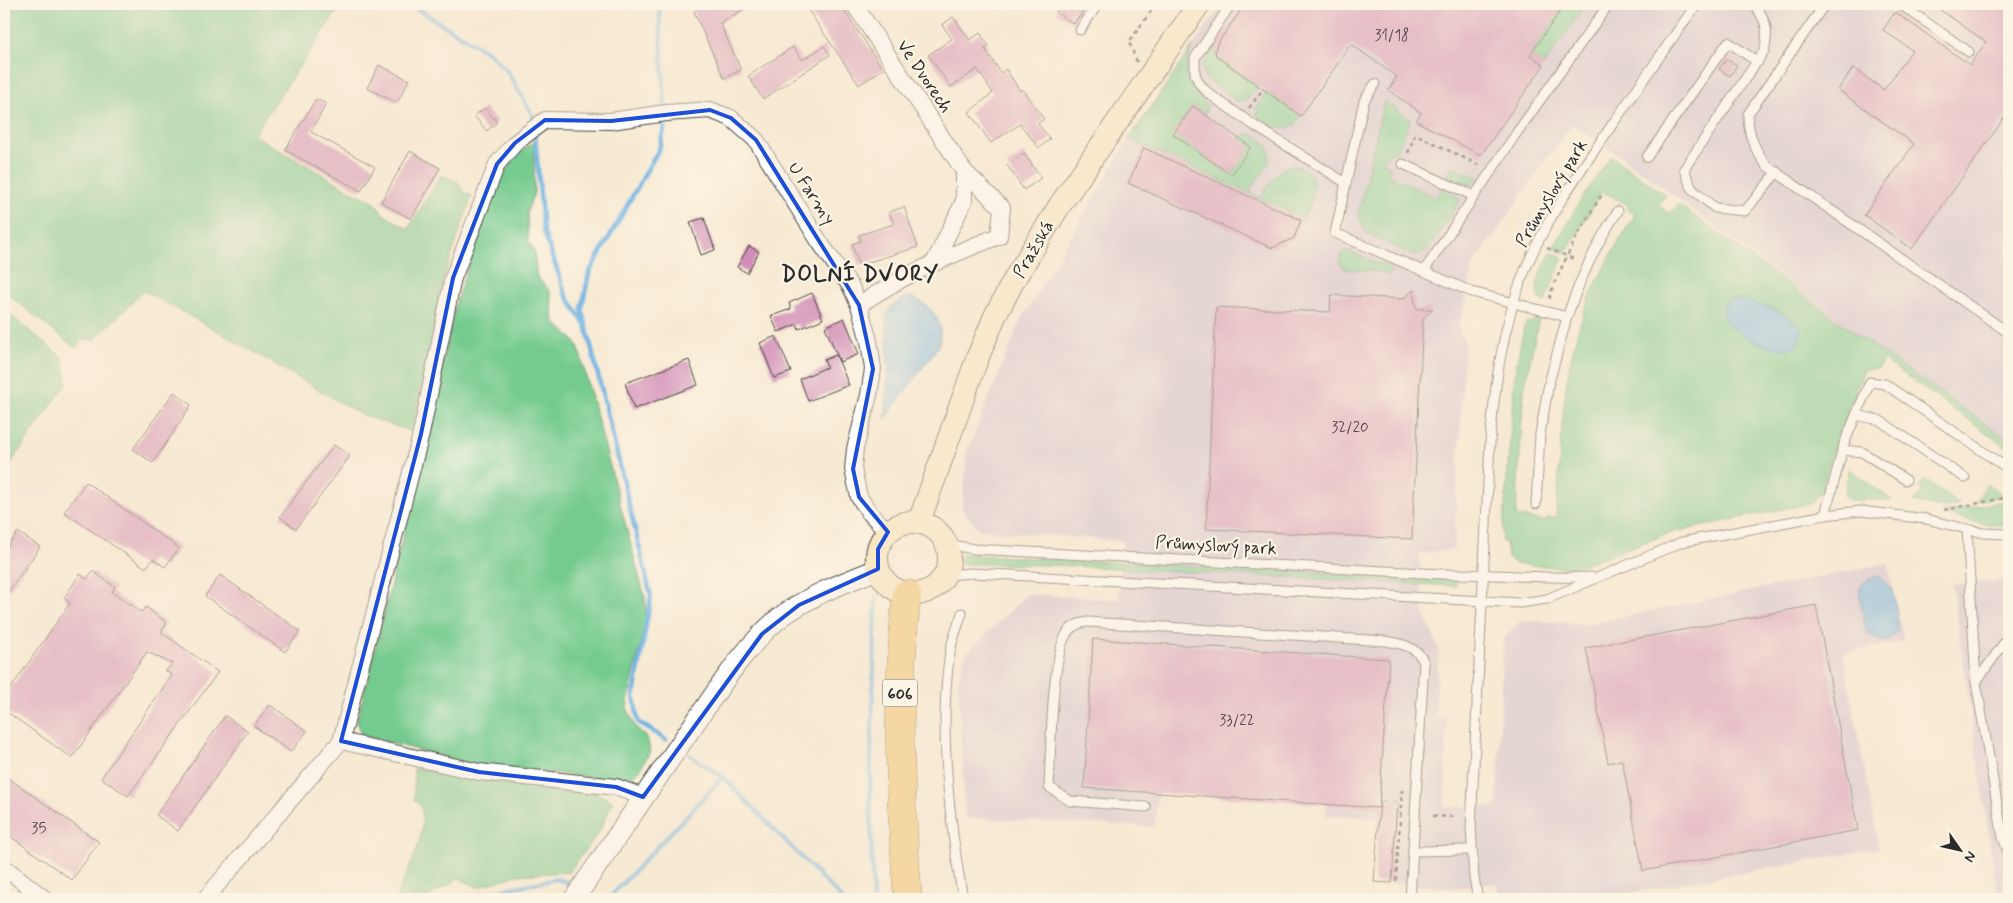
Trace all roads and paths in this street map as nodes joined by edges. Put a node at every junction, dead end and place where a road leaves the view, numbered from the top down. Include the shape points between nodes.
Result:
1 (854, 4) edge
2 (1098, 4) edge
3 (1199, 4) edge
4 (1231, 4) edge
5 (1609, 4) edge
6 (1697, 4) edge
7 (1753, 4) edge
8 (1825, 4) edge
9 (1900, 4) edge
10 (1080, 30) dead end
11 (1969, 52) dead end
12 (1758, 62) junction
13 (1375, 84) dead end
14 (1263, 89) dead end
15 (1242, 117) junction
16 (1485, 157) dead end
17 (1647, 157) dead end
18 (1403, 164) joint
19 (964, 170) junction
20 (1777, 172) junction
21 (1346, 183) junction
22 (1603, 193) dead end
23 (1474, 196) junction
24 (1618, 211) dead end
25 (1537, 244) junction
26 (1566, 256) junction
27 (1576, 260) dead end
28 (935, 261) junction
29 (1424, 271) junction
30 (1514, 303) junction
31 (859, 305) junction
32 (1571, 306) junction
33 (1567, 317) junction
34 (2009, 333) edge
35 (1856, 415) junction
36 (1842, 450) junction
37 (2004, 466) dead end
38 (1965, 478) dead end
39 (1906, 480) dead end
40 (2009, 497) edge
41 (1536, 504) dead end
42 (1825, 515) junction
43 (1933, 521) junction
44 (919, 522) junction
45 (1967, 529) junction
46 (888, 532) junction
47 (2009, 534) edge
48 (946, 544) junction
49 (878, 569) junction
50 (1483, 573) junction
51 (945, 575) junction
52 (1599, 577) junction
53 (907, 594) junction
54 (1482, 600) junction
55 (962, 613) dead end
56 (2009, 636) edge
57 (1976, 682) junction
58 (341, 741) junction
59 (1402, 790) dead end
60 (643, 797) junction
61 (1146, 807) dead end
62 (1433, 816) dead end
63 (1456, 817) dead end
64 (1471, 850) junction
65 (1413, 851) junction
66 (2009, 853) edge
67 (4, 867) edge
68 (1396, 881) dead end
69 (46, 899) edge
70 (205, 899) edge
71 (574, 899) edge
72 (908, 899) edge
73 (963, 899) edge
74 (1410, 899) edge
75 (1478, 899) edge

1 - 19 street, Ve Dvorech
2 - 10 lane
3 - 44 main road, Pražská via 1060,205 1015,278 977,359
4 - 15 lane via 1200,48 1195,58 1195,74 1209,94
5 - 23 lane
6 - 25 lane, Průmyslový park via 1567,190
7 - 12 lane via 1767,25 1766,44
8 - 20 lane via 1748,114 1748,132 1759,155 1767,166
9 - 11 lane
12 - 17 lane via 1728,42
12 - 20 lane via 1684,169 1692,189 1715,208 1745,210
13 - 21 lane via 1364,101
14 - 15 path
15 - 21 lane
16 - 18 path via 1479,165 1415,134
18 - 23 lane
19 - 28 street via 964,201
19 - 28 street, Ve Dvorech via 1002,208 1000,236
20 - 34 lane
21 - 29 lane via 1335,233
22 - 26 path
23 - 29 lane
24 - 32 lane via 1599,240
25 - 26 path
25 - 30 lane, Průmyslový park
26 - 27 path
26 - 32 path via 1549,299
28 - 31 street, Ve Dvorech
29 - 30 lane via 1472,292
30 - 33 lane
30 - 50 lane, Průmyslový park via 1494,397
31 - 46 street, U Farmy via 873,369 853,469 859,497 868,512
31 - 58 street, U Farmy via 851,287 756,140 740,124 722,114 698,110 611,121 545,120 515,143 497,164 452,278 421,434
32 - 33 lane
33 - 41 lane via 1549,382 1540,434
35 - 36 lane
35 - 37 lane via 1870,382 1885,384
35 - 38 lane via 1879,420
36 - 39 lane via 1862,452
36 - 42 lane
40 - 43 path via 1936,510
42 - 43 lane via 1860,511
42 - 52 lane via 1682,542
43 - 45 lane
44 - 46 main road via 908,522
44 - 48 main road via 936,530
45 - 47 lane
45 - 57 lane
46 - 49 main road via 878,549
48 - 50 lane, Průmyslový park via 974,549 1442,574
48 - 51 main road via 949,560
49 - 53 main road via 889,586
49 - 60 street via 843,582 799,605 762,634 739,659
50 - 52 lane
50 - 54 lane, Průmyslový park
51 - 53 main road via 929,591
51 - 54 lane via 972,573
52 - 54 lane via 1548,599 1520,603
53 - 72 highway, 606 via 899,722 900,792
54 - 64 lane, Průmyslový park
55 - 73 lane via 950,651 946,706 954,851
56 - 57 lane
57 - 66 lane via 2003,838
58 - 60 street via 478,772 616,787
58 - 70 street
59 - 68 path
60 - 71 street
61 - 65 lane via 1070,802 1049,787 1058,656 1066,634 1074,625 1098,623 1393,642 1420,654 1424,663
62 - 63 path
64 - 65 lane
64 - 75 lane, Průmyslový park
65 - 74 lane
67 - 69 street

